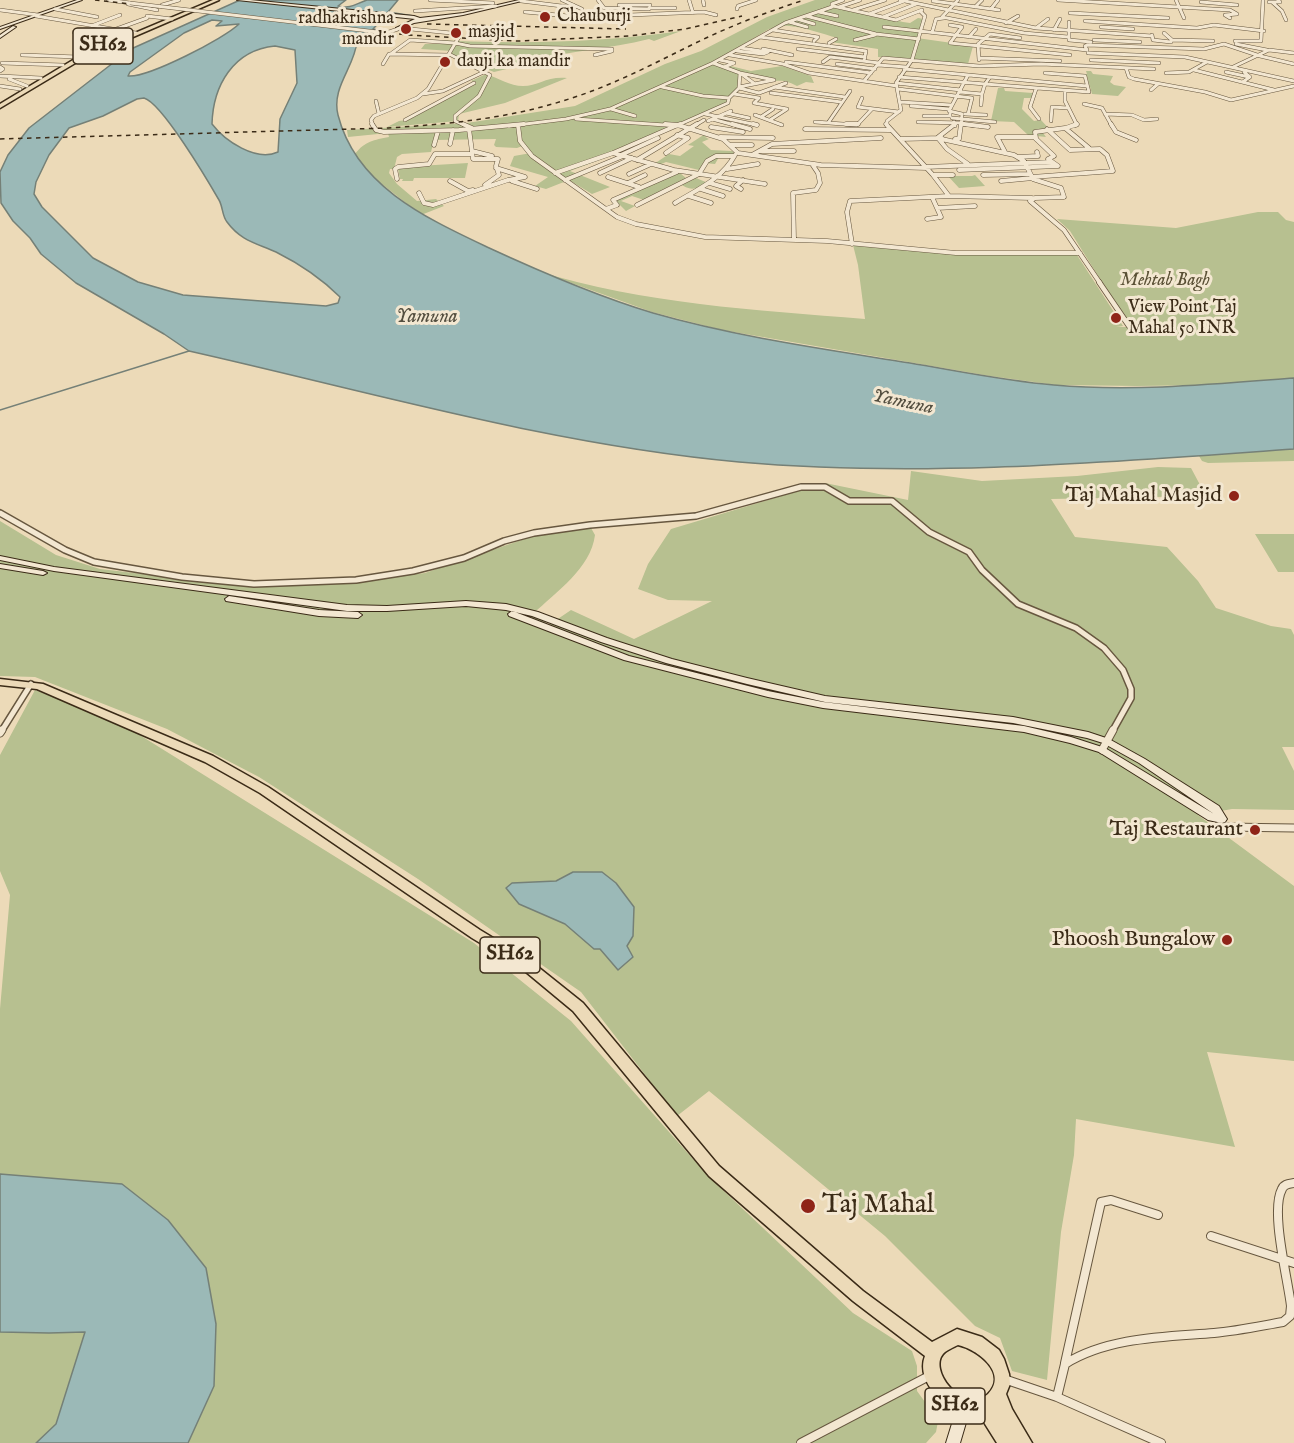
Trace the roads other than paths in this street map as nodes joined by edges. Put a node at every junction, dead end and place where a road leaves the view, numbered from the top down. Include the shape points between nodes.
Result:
1 (80, 0) edge
2 (108, 0) edge
3 (179, 0) edge
4 (212, 0) edge
5 (217, 0) edge
6 (239, 0) edge
7 (430, 0) edge
8 (562, 0) edge
9 (598, 0) edge
10 (650, 0) edge
11 (689, 0) edge
12 (702, 0) edge
13 (756, 0) edge
14 (843, 0) edge
15 (860, 0) edge
16 (885, 0) edge
17 (934, 0) edge
18 (958, 0) edge
19 (982, 0) edge
20 (998, 0) edge
21 (1058, 0) edge
22 (1069, 0) edge
23 (1176, 0) edge
24 (1278, 0) edge
25 (464, 1) edge
26 (522, 1) edge
27 (905, 1) edge
28 (1201, 1) edge
29 (1263, 1) edge
30 (1124, 2) edge
31 (1272, 2) junction
32 (129, 4) junction
33 (916, 4) junction
34 (954, 4) junction
35 (162, 5) dead end
36 (503, 5) junction
37 (704, 5) dead end
38 (1237, 5) dead end
39 (496, 6) junction
40 (833, 6) junction
41 (926, 6) junction
42 (1178, 6) junction
43 (570, 7) dead end
44 (838, 7) junction
45 (975, 7) junction
46 (650, 8) junction
47 (675, 8) dead end
48 (1090, 8) dead end
49 (1201, 8) junction
50 (55, 9) junction
51 (582, 9) dead end
52 (737, 9) dead end
53 (828, 9) junction
54 (991, 9) junction
55 (1125, 9) dead end
56 (0, 10) edge
57 (853, 10) junction
58 (999, 10) dead end
59 (1108, 10) dead end
60 (415, 11) dead end
61 (819, 11) junction
62 (920, 11) junction
63 (946, 11) junction
64 (1140, 11) dead end
65 (1156, 11) dead end
66 (525, 12) dead end
67 (1070, 12) junction
68 (693, 13) junction
69 (845, 13) dead end
70 (811, 14) junction
71 (869, 14) junction
72 (1089, 14) junction
73 (120, 15) dead end
74 (650, 15) junction
75 (716, 15) dead end
76 (1110, 15) junction
77 (37, 16) junction
78 (805, 16) junction
79 (837, 16) dead end
80 (1018, 16) dead end
81 (1126, 16) junction
82 (98, 17) dead end
83 (883, 17) junction
84 (1103, 17) dead end
85 (1142, 17) junction
86 (147, 18) dead end
87 (830, 18) dead end
88 (944, 18) junction
89 (1158, 18) junction
90 (1168, 18) dead end
91 (1184, 18) dead end
92 (1230, 18) dead end
93 (172, 19) junction
94 (421, 19) junction
95 (796, 19) junction
96 (1048, 19) dead end
97 (26, 20) junction
98 (951, 20) junction
99 (1060, 20) dead end
100 (1286, 20) dead end
101 (1085, 21) junction
102 (788, 22) junction
103 (1069, 22) dead end
104 (1100, 22) junction
105 (1006, 23) junction
106 (1105, 23) junction
107 (814, 24) dead end
108 (950, 25) junction
109 (93, 26) junction
110 (807, 27) dead end
111 (884, 27) dead end
112 (0, 28) edge
113 (400, 28) junction
114 (1036, 28) junction
115 (115, 29) junction
116 (976, 29) dead end
117 (1102, 29) junction
118 (1133, 29) dead end
119 (772, 30) junction
120 (1054, 30) junction
121 (1069, 31) junction
122 (1264, 31) junction
123 (74, 32) dead end
124 (768, 32) junction
125 (921, 32) junction
126 (1089, 32) junction
127 (136, 33) junction
128 (932, 33) junction
129 (1026, 33) junction
130 (1164, 33) dead end
131 (876, 34) junction
132 (948, 34) junction
133 (1037, 34) junction
134 (804, 35) junction
135 (958, 35) junction
136 (1128, 35) junction
137 (97, 36) junction
138 (761, 36) junction
139 (0, 37) edge
140 (969, 37) junction
141 (1068, 37) junction
142 (985, 38) junction
143 (836, 39) dead end
144 (919, 39) junction
145 (118, 40) junction
146 (794, 40) junction
147 (855, 40) dead end
148 (813, 41) junction
149 (1011, 42) junction
150 (1122, 42) junction
151 (1131, 42) junction
152 (1140, 42) dead end
153 (455, 43) junction
154 (752, 43) junction
155 (829, 43) junction
156 (1095, 43) junction
157 (1028, 44) junction
158 (1211, 44) junction
159 (1235, 44) junction
160 (849, 45) dead end
161 (979, 45) junction
162 (1048, 46) junction
163 (743, 47) junction
164 (783, 47) dead end
165 (801, 47) junction
166 (1007, 47) junction
167 (1125, 47) junction
168 (1070, 48) junction
169 (1204, 49) junction
170 (1020, 50) junction
171 (1032, 51) junction
172 (1088, 51) junction
173 (1267, 51) junction
174 (392, 53) junction
175 (733, 53) junction
176 (782, 53) junction
177 (1048, 53) junction
178 (449, 54) junction
179 (1128, 54) junction
180 (22, 55) dead end
181 (595, 55) dead end
182 (767, 55) junction
183 (1016, 55) dead end
184 (1070, 55) junction
185 (1257, 55) junction
186 (1294, 55) edge
187 (792, 56) junction
188 (78, 57) junction
189 (865, 57) junction
190 (1031, 57) dead end
191 (724, 58) junction
192 (979, 58) junction
193 (1194, 58) junction
194 (848, 59) junction
195 (719, 60) junction
196 (858, 60) junction
197 (912, 60) junction
198 (1005, 60) junction
199 (1047, 60) junction
200 (741, 61) dead end
201 (823, 62) junction
202 (1072, 62) junction
203 (1132, 62) junction
204 (1207, 62) junction
205 (713, 63) junction
206 (784, 63) junction
207 (879, 63) junction
208 (895, 63) dead end
209 (1091, 63) junction
210 (1159, 63) dead end
211 (1294, 63) edge
212 (63, 64) junction
213 (383, 64) dead end
214 (1029, 64) junction
215 (1041, 64) junction
216 (843, 65) junction
217 (1017, 65) junction
218 (854, 66) junction
219 (979, 66) junction
220 (997, 66) junction
221 (1, 67) edge
222 (724, 67) junction
223 (905, 68) junction
224 (1126, 68) junction
225 (1233, 68) junction
226 (874, 69) junction
227 (1154, 69) dead end
228 (1194, 70) junction
229 (486, 71) junction
230 (1226, 72) dead end
231 (740, 73) junction
232 (871, 73) junction
233 (1045, 73) junction
234 (1166, 73) dead end
235 (1064, 74) junction
236 (968, 75) junction
237 (1, 76) edge
238 (979, 76) junction
239 (900, 77) junction
240 (990, 77) junction
241 (1251, 77) junction
242 (41, 78) junction
243 (999, 78) junction
244 (1017, 80) junction
245 (864, 81) junction
246 (1033, 81) junction
247 (1244, 81) junction
248 (964, 82) junction
249 (1046, 82) junction
250 (474, 83) dead end
251 (786, 83) dead end
252 (755, 84) junction
253 (985, 84) junction
254 (1064, 84) junction
255 (1158, 84) junction
256 (1294, 84) edge
257 (27, 86) junction
258 (897, 86) junction
259 (1087, 86) junction
260 (0, 87) edge
261 (450, 87) junction
262 (662, 87) junction
263 (739, 87) junction
264 (774, 87) junction
265 (1031, 88) junction
266 (20, 89) junction
267 (1036, 89) junction
268 (462, 90) junction
269 (1151, 90) dead end
270 (1275, 90) junction
271 (850, 91) dead end
272 (961, 91) junction
273 (1065, 92) junction
274 (734, 93) junction
275 (771, 93) dead end
276 (1081, 93) junction
277 (422, 94) junction
278 (982, 94) junction
279 (957, 96) junction
280 (729, 98) junction
281 (845, 98) junction
282 (862, 98) dead end
283 (933, 99) dead end
284 (376, 101) dead end
285 (841, 102) junction
286 (1051, 102) dead end
287 (0, 104) edge
288 (900, 104) junction
289 (933, 104) junction
290 (1084, 104) junction
291 (981, 105) dead end
292 (722, 106) junction
293 (1052, 107) junction
294 (1068, 108) junction
295 (610, 109) junction
296 (773, 109) dead end
297 (872, 109) junction
298 (1086, 109) dead end
299 (719, 112) dead end
300 (729, 112) junction
301 (899, 112) junction
302 (950, 112) junction
303 (962, 113) junction
304 (379, 114) junction
305 (704, 114) junction
306 (968, 114) junction
307 (1106, 114) junction
308 (755, 115) dead end
309 (986, 115) dead end
310 (635, 116) dead end
311 (924, 116) dead end
312 (761, 117) junction
313 (694, 118) junction
314 (749, 118) dead end
315 (1040, 118) dead end
316 (566, 119) junction
317 (707, 119) junction
318 (1157, 119) dead end
319 (405, 120) dead end
320 (718, 120) junction
321 (769, 120) junction
322 (815, 122) dead end
323 (918, 122) dead end
324 (963, 122) junction
325 (995, 122) dead end
326 (1051, 122) dead end
327 (828, 123) junction
328 (955, 123) junction
329 (518, 125) junction
330 (678, 125) junction
331 (757, 125) junction
332 (782, 125) dead end
333 (711, 127) junction
334 (988, 127) dead end
335 (689, 128) junction
336 (1065, 128) junction
337 (469, 129) junction
338 (476, 129) junction
339 (750, 129) junction
340 (805, 129) dead end
341 (1047, 129) junction
342 (453, 130) junction
343 (890, 130) junction
344 (438, 131) junction
345 (743, 132) junction
346 (776, 132) dead end
347 (704, 133) junction
348 (677, 135) junction
349 (716, 137) junction
350 (734, 137) junction
351 (658, 138) dead end
352 (773, 138) junction
353 (881, 138) dead end
354 (938, 138) junction
355 (1036, 138) junction
356 (900, 139) junction
357 (1136, 140) dead end
358 (450, 144) dead end
359 (434, 145) dead end
360 (730, 145) junction
361 (752, 145) dead end
362 (768, 145) junction
363 (1089, 148) junction
364 (760, 150) junction
365 (993, 150) junction
366 (794, 151) dead end
367 (1005, 152) junction
368 (1036, 152) dead end
369 (472, 153) junction
370 (613, 153) junction
371 (666, 153) dead end
372 (738, 153) junction
373 (751, 155) junction
374 (622, 156) junction
375 (733, 156) junction
376 (1017, 157) junction
377 (635, 159) junction
378 (999, 160) dead end
379 (1052, 162) junction
380 (1024, 163) junction
381 (652, 164) junction
382 (758, 164) dead end
383 (812, 164) junction
384 (955, 164) junction
385 (968, 164) junction
386 (926, 167) junction
387 (496, 168) junction
388 (1026, 168) junction
389 (728, 169) junction
390 (678, 171) junction
391 (555, 173) junction
392 (600, 173) dead end
393 (629, 174) dead end
394 (699, 174) junction
395 (645, 175) dead end
396 (933, 175) junction
397 (953, 175) dead end
398 (983, 175) dead end
399 (720, 176) junction
400 (1031, 176) junction
401 (609, 177) dead end
402 (397, 179) dead end
403 (508, 180) junction
404 (565, 180) junction
405 (743, 180) junction
406 (450, 181) dead end
407 (1001, 181) dead end
408 (710, 183) junction
409 (627, 184) junction
410 (765, 184) dead end
411 (640, 187) junction
412 (671, 188) junction
413 (537, 189) dead end
414 (701, 189) junction
415 (730, 189) dead end
416 (741, 189) dead end
417 (418, 193) dead end
418 (690, 195) junction
419 (723, 196) dead end
420 (949, 196) junction
421 (932, 197) junction
422 (1032, 198) junction
423 (675, 202) dead end
424 (711, 203) dead end
425 (637, 205) dead end
426 (975, 206) dead end
427 (937, 208) junction
428 (606, 209) junction
429 (927, 219) dead end
430 (794, 240) junction
431 (852, 244) junction
432 (1080, 253) junction
433 (1129, 326) dead end
434 (0, 513) edge
435 (0, 558) edge
436 (0, 566) edge
437 (0, 682) edge
438 (31, 684) junction
439 (0, 734) edge
440 (1104, 746) junction
441 (1226, 826) dead end
442 (1294, 828) edge
443 (1294, 1183) edge
444 (1158, 1215) dead end
445 (1211, 1236) dead end
446 (1284, 1260) junction
447 (1294, 1263) edge
448 (934, 1353) junction
449 (1065, 1364) junction
450 (932, 1374) junction
451 (1001, 1377) junction
452 (998, 1394) junction
453 (1057, 1397) junction
454 (984, 1408) junction
455 (963, 1409) junction
456 (801, 1443) edge
457 (953, 1443) edge
458 (1007, 1443) edge
459 (1024, 1443) edge
460 (1161, 1443) edge

1 - 50 street
2 - 32 street
3 - 35 street
4 - 93 main road, SH62
5 - 287 main road, SH62 via 80,58
6 - 94 street
7 - 25 street
8 - 51 street
9 - 46 street via 604,8
10 - 46 street
11 - 68 street
12 - 37 street
13 - 52 street
14 - 40 street
15 - 44 street
16 - 57 street
17 - 34 street
17 - 41 street
18 - 34 street
19 - 45 street
20 - 54 street
21 - 22 street
22 - 30 street
22 - 67 street
23 - 42 street
24 - 31 street
25 - 36 street
26 - 36 street
26 - 43 street
27 - 33 street
27 - 71 street
28 - 38 street
28 - 49 street
29 - 31 street
29 - 122 street
30 - 42 street
31 - 100 street
32 - 93 street via 158,10 147,16
32 - 113 street, bridge via 386,33
33 - 41 street
33 - 83 street
34 - 45 street
34 - 63 street
36 - 39 street
39 - 60 street
39 - 94 street
40 - 44 street
40 - 53 street
41 - 62 street
41 - 63 street
42 - 49 street
42 - 91 street
44 - 57 street
45 - 54 street
46 - 47 street
46 - 74 street
48 - 72 street
49 - 92 street via 1232,10 1237,14 1225,15
50 - 77 street
50 - 82 street
53 - 61 street
53 - 69 street
54 - 58 street
55 - 81 street
56 - 77 street
57 - 71 street
59 - 76 street
61 - 70 street
61 - 79 street
62 - 83 street via 898,20
62 - 125 street via 926,16
63 - 88 street
63 - 105 street
64 - 85 street
65 - 89 street
66 - 74 street via 580,17
67 - 72 street
67 - 101 street
68 - 74 street
68 - 75 street
70 - 78 street
70 - 87 street
71 - 83 street
72 - 76 street
73 - 109 street
76 - 81 street
77 - 97 street
77 - 109 street
78 - 95 street
78 - 131 street
80 - 105 street
81 - 85 street
84 - 106 street
85 - 89 street
86 - 115 street
88 - 98 street
88 - 128 street via 936,19
89 - 90 street
93 - 127 main road, SH62
94 - 113 street
95 - 102 street
95 - 107 street
96 - 114 street
97 - 112 street
97 - 139 street
98 - 108 street
98 - 129 street
99 - 120 street
101 - 104 street
101 - 126 street
102 - 110 street
102 - 119 street
103 - 121 street
104 - 106 street
104 - 117 street
105 - 114 street
106 - 122 street via 1197,28 1212,25
108 - 132 street
108 - 135 street via 962,26
109 - 115 street
111 - 125 street
113 - 153 street via 457,34
114 - 120 street
114 - 129 street
115 - 127 street
115 - 137 street
116 - 140 street
117 - 118 street
117 - 126 street
117 - 136 street
119 - 124 street
119 - 134 street
120 - 121 street
121 - 126 street
121 - 141 street
122 - 159 street via 1261,42 1237,40
123 - 137 street
124 - 138 street
124 - 146 street
125 - 128 street
125 - 144 street
126 - 136 street
126 - 156 street
127 - 145 main road, SH62
128 - 132 street
129 - 133 street
129 - 142 street via 1019,38 992,34
130 - 159 street via 1172,40
131 - 144 street
131 - 147 street
132 - 135 street
133 - 141 street
133 - 157 street
134 - 146 street
134 - 148 street via 818,37
135 - 140 street
135 - 161 street via 950,43
136 - 151 street
136 - 158 street via 1152,36 1155,41
137 - 145 street
138 - 146 street
138 - 154 street
140 - 142 street
141 - 156 street via 1071,41
142 - 149 street
142 - 161 street
143 - 155 street
144 - 197 street
145 - 188 main road, SH62
146 - 148 street
146 - 164 street
146 - 165 street
148 - 155 street
149 - 157 street
149 - 166 street
150 - 151 street
150 - 156 street
150 - 167 street
151 - 152 street
153 - 174 street via 410,40
153 - 178 street
153 - 181 street via 612,49
154 - 163 street
154 - 187 street
155 - 160 street
156 - 167 street
156 - 172 street via 1085,46
157 - 162 street
157 - 170 street
158 - 159 street
158 - 169 street
159 - 173 street
159 - 185 street
161 - 166 street
161 - 192 street
162 - 168 street
162 - 177 street
163 - 175 street
163 - 176 street
163 - 182 street
165 - 187 street
165 - 189 street
165 - 189 street via 866,50
166 - 170 street
166 - 198 street
167 - 169 street
167 - 179 street
168 - 172 street
168 - 184 street
169 - 193 street
170 - 171 street
170 - 183 street
171 - 177 street
171 - 190 street
172 - 179 street
172 - 209 street
173 - 185 street
173 - 186 street
174 - 178 street
174 - 213 street via 387,54
175 - 182 street
175 - 191 street
175 - 206 street
176 - 182 street
176 - 187 street
177 - 184 street
177 - 199 street
178 - 229 street
178 - 277 street via 434,83
179 - 193 street
179 - 203 street
180 - 188 street
184 - 202 street
185 - 211 street
185 - 225 street
187 - 201 street
187 - 206 street
188 - 212 main road, SH62
189 - 196 street
189 - 207 street
191 - 195 street
191 - 200 street
192 - 198 street
192 - 219 street
193 - 204 street
194 - 196 street
194 - 201 street via 829,57
194 - 216 street
195 - 205 street
195 - 222 street via 734,63
196 - 218 street
197 - 207 street via 884,58
197 - 219 street
197 - 223 street
198 - 199 street
199 - 202 street
201 - 216 street
202 - 209 street
203 - 209 street
203 - 210 street
204 - 225 street
204 - 228 street
205 - 222 street
205 - 262 street
206 - 232 street
206 - 245 street via 806,72
207 - 208 street
207 - 223 street
207 - 226 street
209 - 215 street
209 - 224 street
212 - 221 street
212 - 242 main road, SH62
214 - 215 street
214 - 217 street
214 - 246 street
215 - 233 street
216 - 218 street
217 - 220 street
217 - 244 street
218 - 226 street
219 - 220 street
219 - 238 street
220 - 243 street
222 - 231 street
223 - 236 street
223 - 239 street
224 - 227 street
224 - 255 street via 1130,78
225 - 241 street
225 - 256 street
226 - 232 street
228 - 234 street
228 - 247 street
229 - 261 street
229 - 338 street via 490,77 481,93 455,116 455,121
230 - 241 street
231 - 252 street
231 - 252 street via 774,79
231 - 263 street
232 - 245 street
233 - 235 street
233 - 249 street
235 - 254 street
235 - 259 street via 1084,76
236 - 238 street
236 - 248 street
237 - 242 street
237 - 257 street
238 - 240 street
239 - 248 street
239 - 258 street
240 - 243 street
240 - 253 street
241 - 247 street
242 - 257 main road, SH62
243 - 244 street
244 - 246 street
245 - 258 street
246 - 249 street
246 - 265 street
247 - 270 street
248 - 253 street
248 - 272 street
249 - 254 street
250 - 268 street
251 - 264 street
252 - 263 street
253 - 265 street
253 - 278 street
254 - 259 street
255 - 269 street
255 - 270 street via 1231,100
256 - 270 street
257 - 266 main road, SH62
258 - 272 street
258 - 279 street
258 - 288 street
259 - 276 street via 1089,93
260 - 266 street
261 - 268 street
261 - 277 street
262 - 280 street via 706,98
262 - 295 street
263 - 264 street via 759,93
263 - 274 street
264 - 281 street
265 - 267 street
266 - 287 main road, SH62
267 - 273 street
267 - 315 street via 1030,107
268 - 319 street
271 - 281 street
272 - 278 street
272 - 279 street
273 - 276 street
273 - 294 street
274 - 280 street
274 - 321 street via 759,98 755,103 787,109
275 - 285 street
276 - 290 street
277 - 304 street
278 - 291 street
279 - 302 street
279 - 306 street via 973,99
280 - 292 street via 729,103
281 - 285 street
282 - 297 street via 857,106
283 - 289 street
284 - 304 street
285 - 327 street
286 - 293 street
288 - 289 street
288 - 301 street
288 - 302 street
289 - 302 street
290 - 298 street
290 - 307 street
292 - 300 street via 728,107
292 - 305 street
293 - 294 street
293 - 326 street
294 - 336 street via 1077,125
295 - 310 street
295 - 316 street
296 - 312 street
297 - 301 street
297 - 327 street via 857,125
299 - 317 street
300 - 314 street
300 - 320 street
301 - 343 street via 886,122
302 - 303 street
302 - 311 street
302 - 324 street
302 - 328 street
303 - 306 street
303 - 324 street
304 - 344 street via 371,120 377,130
305 - 313 street
305 - 317 street
306 - 309 street
307 - 318 street
307 - 357 street via 1116,132
308 - 312 street
312 - 321 street
313 - 317 street
313 - 330 street
316 - 329 street
316 - 330 street
317 - 320 street
317 - 335 street
320 - 331 street
320 - 333 street
320 - 339 street
321 - 331 street
321 - 332 street
322 - 327 street
323 - 328 street
324 - 325 street
324 - 328 street
324 - 334 street
324 - 354 street via 959,139
328 - 354 street
329 - 338 street
329 - 391 street via 526,151
330 - 335 street
330 - 370 street
331 - 339 street
333 - 345 street
333 - 347 street
335 - 347 street
335 - 348 street
336 - 341 street
336 - 363 street
337 - 338 street
337 - 342 street
337 - 369 street
339 - 345 street
340 - 343 street
341 - 355 street via 1033,132
341 - 363 street via 1070,150
342 - 344 street
342 - 358 street
343 - 356 street
344 - 359 street
345 - 350 street
346 - 352 street
347 - 349 street
348 - 371 street via 688,138
348 - 377 street
349 - 350 street
349 - 360 street
350 - 352 street
351 - 374 street
352 - 362 street
353 - 362 street
354 - 356 street
354 - 365 street
354 - 385 street
355 - 367 street via 998,137
355 - 379 street via 1054,157 1048,158
356 - 386 street
360 - 361 street
360 - 372 street
362 - 364 street
363 - 400 street via 1105,153 1113,171
364 - 366 street
364 - 373 street
365 - 367 street
365 - 378 street
367 - 376 street
368 - 376 street via 1039,156
369 - 387 street via 474,159 498,159
369 - 402 street via 435,154 430,164 398,167
370 - 374 street
370 - 391 street
372 - 373 street
372 - 375 street
373 - 383 street
374 - 377 street
374 - 404 street
375 - 389 street
375 - 394 street via 716,156
376 - 380 street
377 - 381 street
377 - 392 street
379 - 380 street
379 - 388 street via 1057,167
380 - 385 street
380 - 388 street
381 - 390 street
381 - 393 street
382 - 389 street
383 - 386 street
383 - 430 street via 821,182 816,190 794,194
384 - 385 street
384 - 386 street
384 - 388 street via 960,172
386 - 396 street
387 - 403 street via 525,177
387 - 406 street via 499,174 495,179 471,191
388 - 400 street
389 - 399 street
390 - 394 street
390 - 411 street
391 - 404 street
394 - 399 street
394 - 412 street
395 - 409 street
396 - 397 street
396 - 420 street
398 - 400 street
399 - 405 street
399 - 408 street
400 - 407 street
400 - 422 street via 1061,187 1064,196
401 - 409 street
403 - 413 street
403 - 417 street via 433,205 424,203
404 - 428 street
405 - 410 street
405 - 416 street via 736,186
408 - 414 street
408 - 415 street
409 - 411 street
411 - 428 street via 613,200 617,205
412 - 418 street
412 - 425 street
414 - 418 street
414 - 419 street
418 - 423 street
418 - 424 street
420 - 421 street
420 - 422 street
421 - 427 street
421 - 431 street via 850,201 847,212
422 - 432 street via 1030,201 1064,230
426 - 427 street
427 - 429 street via 941,217
428 - 430 street via 636,224 705,237
430 - 431 street
431 - 432 street via 956,253
432 - 433 street
434 - 440 street via 94,562 254,584 356,580 413,571 534,533 696,516 801,487 825,487 849,501 894,501 929,532 969,552 1018,604 1076,628 1104,648 1123,670 1131,698
435 - 440 street via 73,572 347,608 460,603 504,607 562,623 633,650 795,693 1013,720 1088,735
436 - 440 street via 319,613 358,615 447,608 506,612 627,658 768,694 823,705 1024,729
437 - 438 main road, SH62
438 - 439 street
438 - 448 main road, SH62 via 209,759 264,790 524,963 578,1007 714,1171 858,1296
440 - 440 street via 1155,769 1216,808 1222,819 1211,816
441 - 442 street
443 - 446 street via 1282,1189
444 - 449 street via 1111,1200 1101,1202
445 - 446 street
446 - 447 street
446 - 449 street via 1292,1313 1283,1322 1088,1351
448 - 450 main road, SH62
448 - 451 main road, SH62 via 947,1340 957,1337 977,1341 996,1360
449 - 453 street
450 - 455 main road, SH62 via 940,1393
450 - 456 street
451 - 452 main road, SH62
451 - 453 street
452 - 454 main road, SH62
452 - 459 main road, SH62 via 1005,1414
453 - 460 street
454 - 455 main road, SH62
454 - 458 main road, SH62
455 - 457 street

